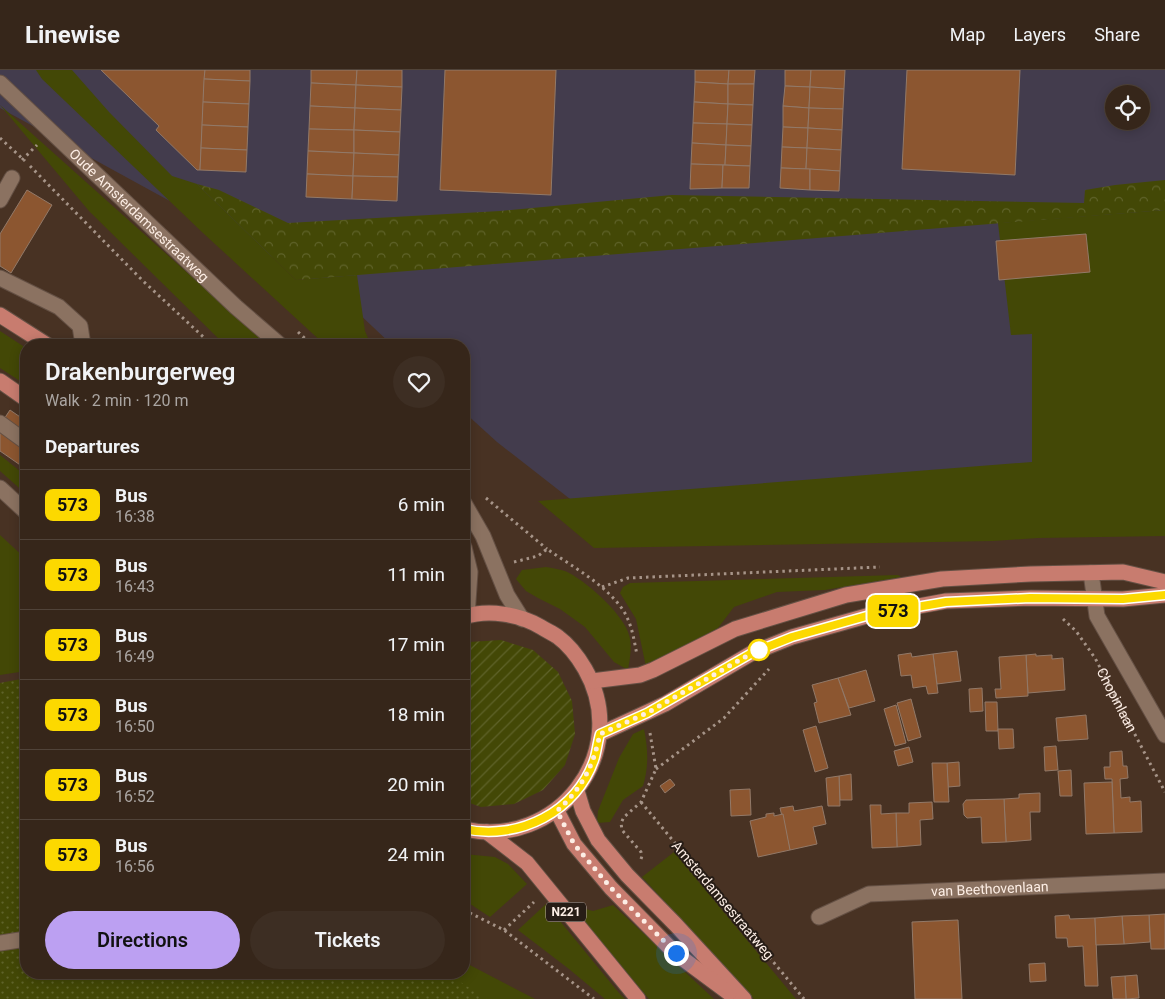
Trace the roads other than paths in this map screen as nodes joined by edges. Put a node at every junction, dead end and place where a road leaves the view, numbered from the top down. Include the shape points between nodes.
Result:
1 (0, 84) edge
2 (12, 178) dead end
3 (0, 200) edge
4 (0, 278) edge
5 (0, 315) edge
6 (38, 339) edge
7 (82, 339) edge
8 (273, 339) edge
9 (0, 381) edge
10 (20, 395) edge
11 (0, 423) edge
12 (20, 438) edge
13 (0, 488) edge
14 (20, 506) edge
15 (470, 513) edge
16 (1091, 573) junction
17 (1165, 582) edge
18 (1165, 595) edge
19 (1095, 599) junction
20 (470, 617) edge
21 (522, 619) junction
22 (592, 681) junction
23 (600, 734) junction
24 (1165, 735) edge
25 (576, 791) junction
26 (557, 811) junction
27 (470, 830) edge
28 (487, 832) junction
29 (1165, 881) edge
30 (819, 917) dead end
31 (20, 940) edge
32 (0, 943) edge
33 (638, 999) edge
34 (737, 999) edge
35 (744, 999) edge

1 - 8 street, Oude Amsterdamsestraatweg
2 - 3 street
4 - 7 street via 59,307 80,326
5 - 6 main road
9 - 10 main road
11 - 12 street
13 - 14 street
15 - 21 street via 483,536 507,595
16 - 17 main road via 1123,572
16 - 19 street, Chopinlaan
16 - 22 main road via 942,579 846,595 735,629 640,675
18 - 19 main road
19 - 23 main road via 946,602 870,615 792,637 752,653 647,713
19 - 24 street, Chopinlaan via 1097,616
20 - 21 main road via 501,614
21 - 22 main road via 559,638 578,657
22 - 23 main road via 599,707
23 - 25 main road via 595,758
25 - 26 main road
25 - 35 main road via 598,840
26 - 28 main road via 529,826
26 - 34 main road via 574,844 611,888 676,953
27 - 28 main road
28 - 33 main road, N221 via 527,863
29 - 30 street, van Beethovenlaan via 868,894
31 - 32 street

